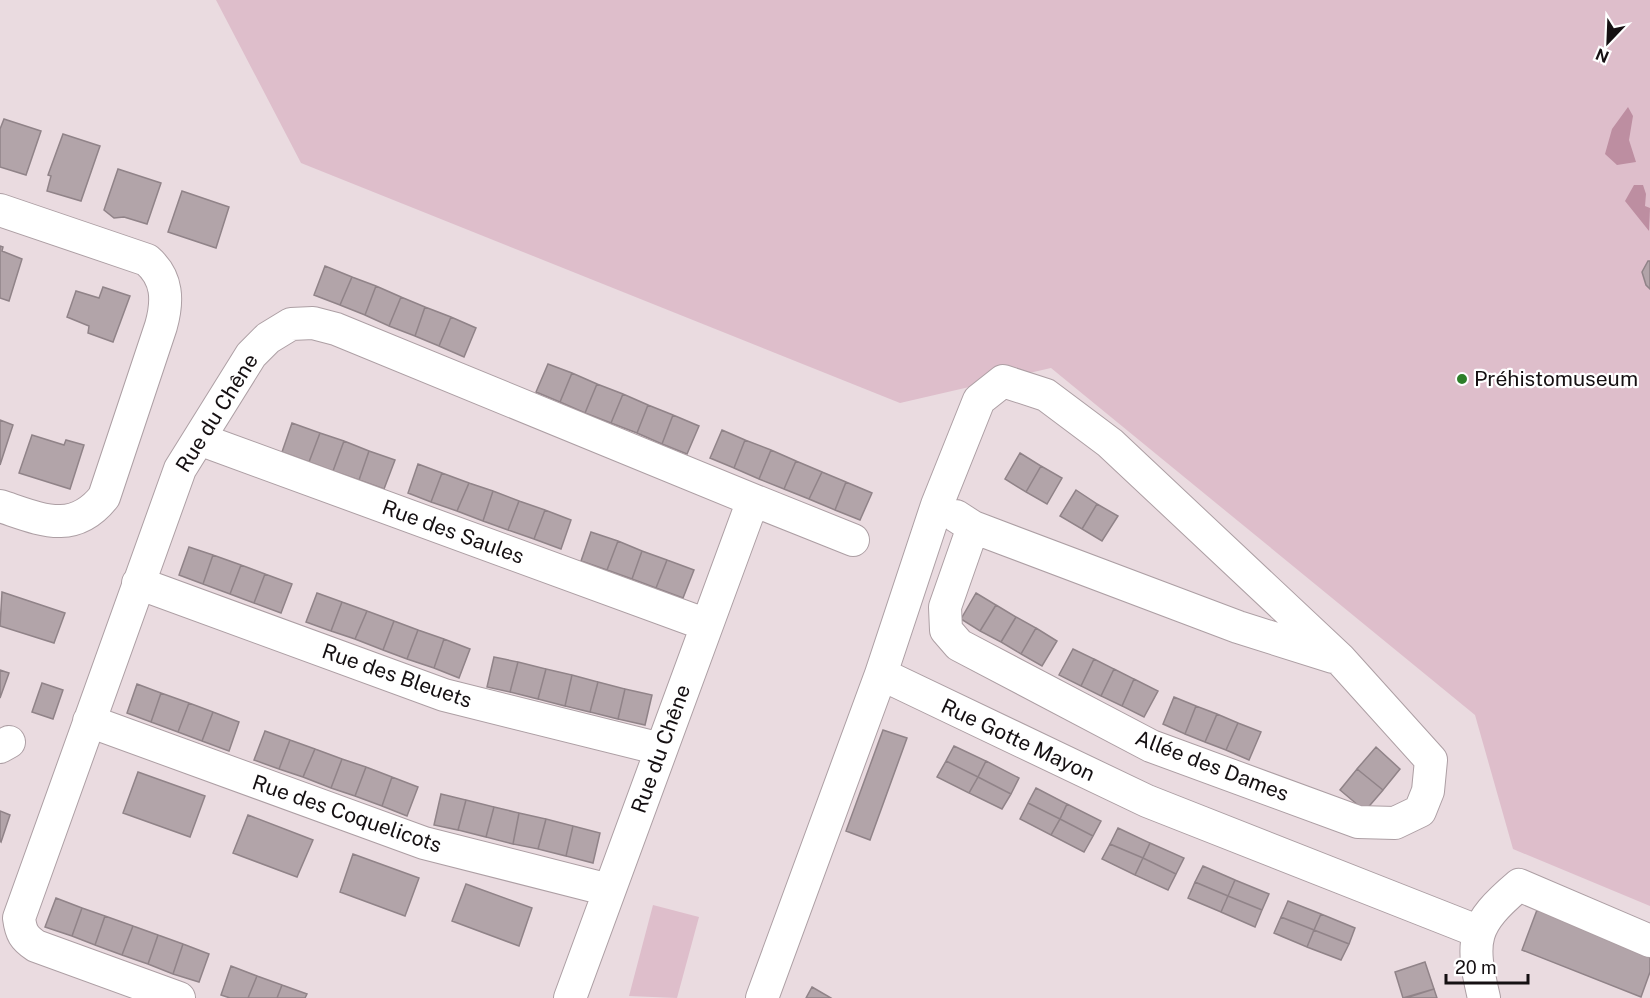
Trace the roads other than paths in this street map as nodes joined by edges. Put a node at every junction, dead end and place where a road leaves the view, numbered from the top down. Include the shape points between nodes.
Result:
1 (0, 210) edge
2 (200, 439) junction
3 (753, 500) junction
4 (937, 505) junction
5 (0, 506) edge
6 (973, 527) junction
7 (853, 540) dead end
8 (138, 583) junction
9 (707, 625) junction
10 (1340, 659) junction
11 (881, 674) junction
12 (89, 722) junction
13 (662, 749) junction
14 (609, 890) junction
15 (1477, 931) junction
16 (1650, 941) edge
17 (179, 998) edge
18 (570, 998) edge
19 (762, 998) edge
20 (1484, 998) edge

1 - 5 street via 147,260 162,278 166,298 161,326 104,497 94,510 82,518 62,522
2 - 3 street, Rue du Chêne via 256,350 291,324 313,323 336,328
2 - 8 street, Rue du Chêne via 180,469
2 - 9 street, Rue des Saules
3 - 7 street, Rue du Chêne
3 - 9 street, Rue du Chêne
4 - 6 street
4 - 10 street, Allée des Dames via 979,400 1003,381 1046,395 1110,443
4 - 11 street, Allée des Dames
6 - 10 street via 1238,627
6 - 10 street, Allée des Dames via 945,607 946,630 959,645 1151,746 1358,822 1395,823 1419,811 1428,791 1431,760
8 - 12 street, Rue du Chêne
8 - 13 street, Rue des Bleuets via 444,695
9 - 13 street, Rue du Chêne
11 - 15 street, Rue Gotte Mayon via 1147,801
11 - 19 street
12 - 14 street, Rue des Coquelicots via 424,843
12 - 17 street, Rue du Chêne via 19,918 21,930 36,946
13 - 14 street, Rue du Chêne
14 - 18 street, Rue du Chêne
15 - 16 street via 1492,908 1518,885
15 - 20 street via 1476,964

